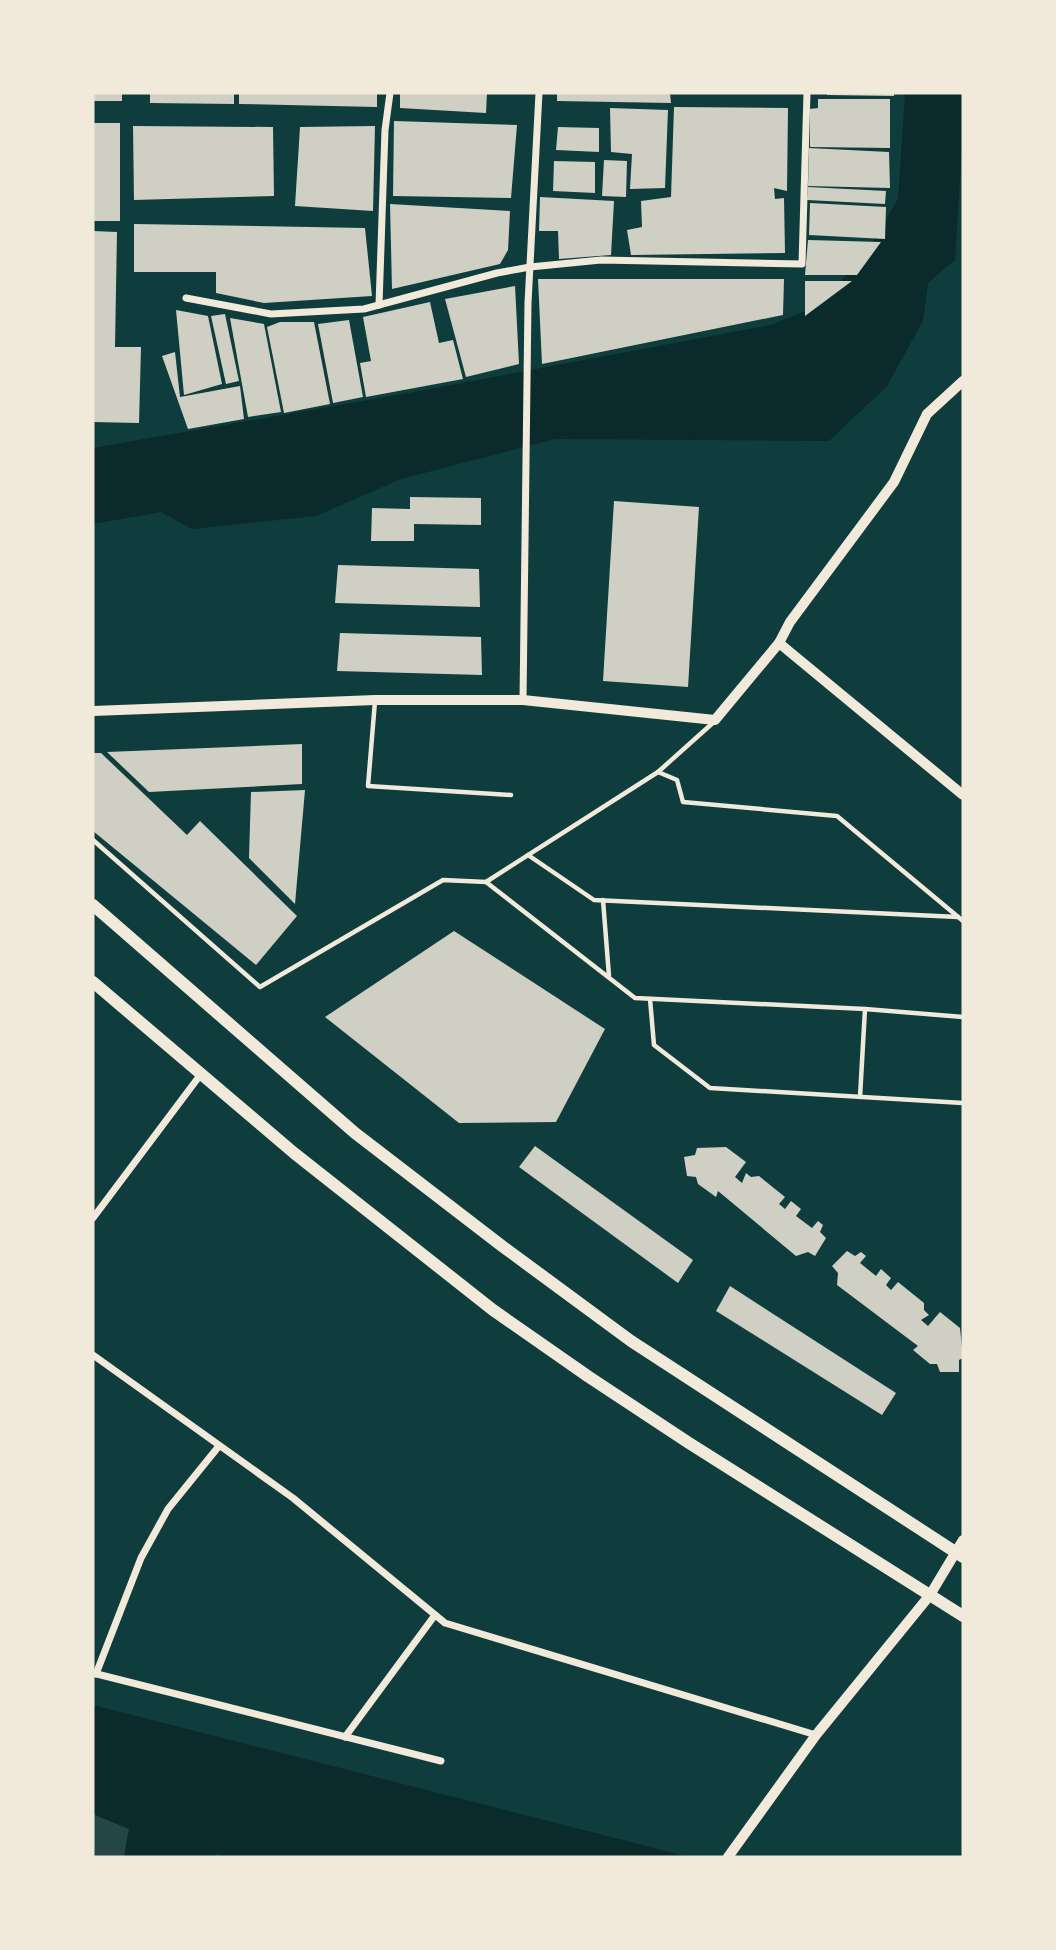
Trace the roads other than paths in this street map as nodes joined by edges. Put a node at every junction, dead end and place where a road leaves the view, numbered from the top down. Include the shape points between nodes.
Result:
1 (390, 93) edge
2 (539, 93) edge
3 (807, 93) edge
4 (530, 267) junction
5 (186, 298) dead end
6 (379, 304) junction
7 (963, 382) edge
8 (779, 643) junction
9 (523, 700) junction
10 (375, 701) junction
11 (93, 711) edge
12 (715, 720) junction
13 (658, 772) junction
14 (511, 795) dead end
15 (963, 795) edge
16 (93, 840) edge
17 (528, 855) junction
18 (486, 882) junction
19 (603, 900) junction
20 (93, 905) edge
21 (961, 919) edge
22 (609, 978) junction
23 (93, 982) edge
24 (650, 999) junction
25 (865, 1009) junction
26 (963, 1017) edge
27 (201, 1074) junction
28 (860, 1097) junction
29 (963, 1103) edge
30 (93, 1218) edge
31 (93, 1355) edge
32 (219, 1446) junction
33 (963, 1540) edge
34 (959, 1555) edge
35 (930, 1595) junction
36 (435, 1615) junction
37 (963, 1616) edge
38 (94, 1673) edge
39 (816, 1735) junction
40 (345, 1737) junction
41 (440, 1761) dead end
42 (728, 1857) edge

1 - 6 street
2 - 4 street
3 - 4 street via 802,264 601,260
4 - 6 street
4 - 9 street
5 - 6 street via 271,314 364,309
7 - 8 street via 927,414 894,482
8 - 12 street
8 - 15 street
9 - 10 street
9 - 12 street
10 - 11 street
10 - 14 lane via 368,786
12 - 13 lane
13 - 17 lane
13 - 21 lane via 677,780 682,802 837,816
16 - 18 lane via 260,986 443,880
17 - 18 lane
17 - 19 lane via 594,900
18 - 22 lane
19 - 21 lane
19 - 22 lane
20 - 34 main road via 355,1133 502,1246 631,1341
22 - 24 lane via 635,998
23 - 27 main road
24 - 25 lane
24 - 28 lane via 654,1045 710,1088
25 - 26 lane
25 - 28 lane
27 - 30 street
27 - 35 main road via 494,1310 589,1377
28 - 29 lane
31 - 32 street
32 - 36 street via 293,1498
32 - 38 street via 168,1509 141,1558
33 - 34 street
34 - 35 street
35 - 37 main road
35 - 39 street
36 - 39 street via 445,1623
36 - 40 street
38 - 40 street
39 - 42 street
40 - 41 street

